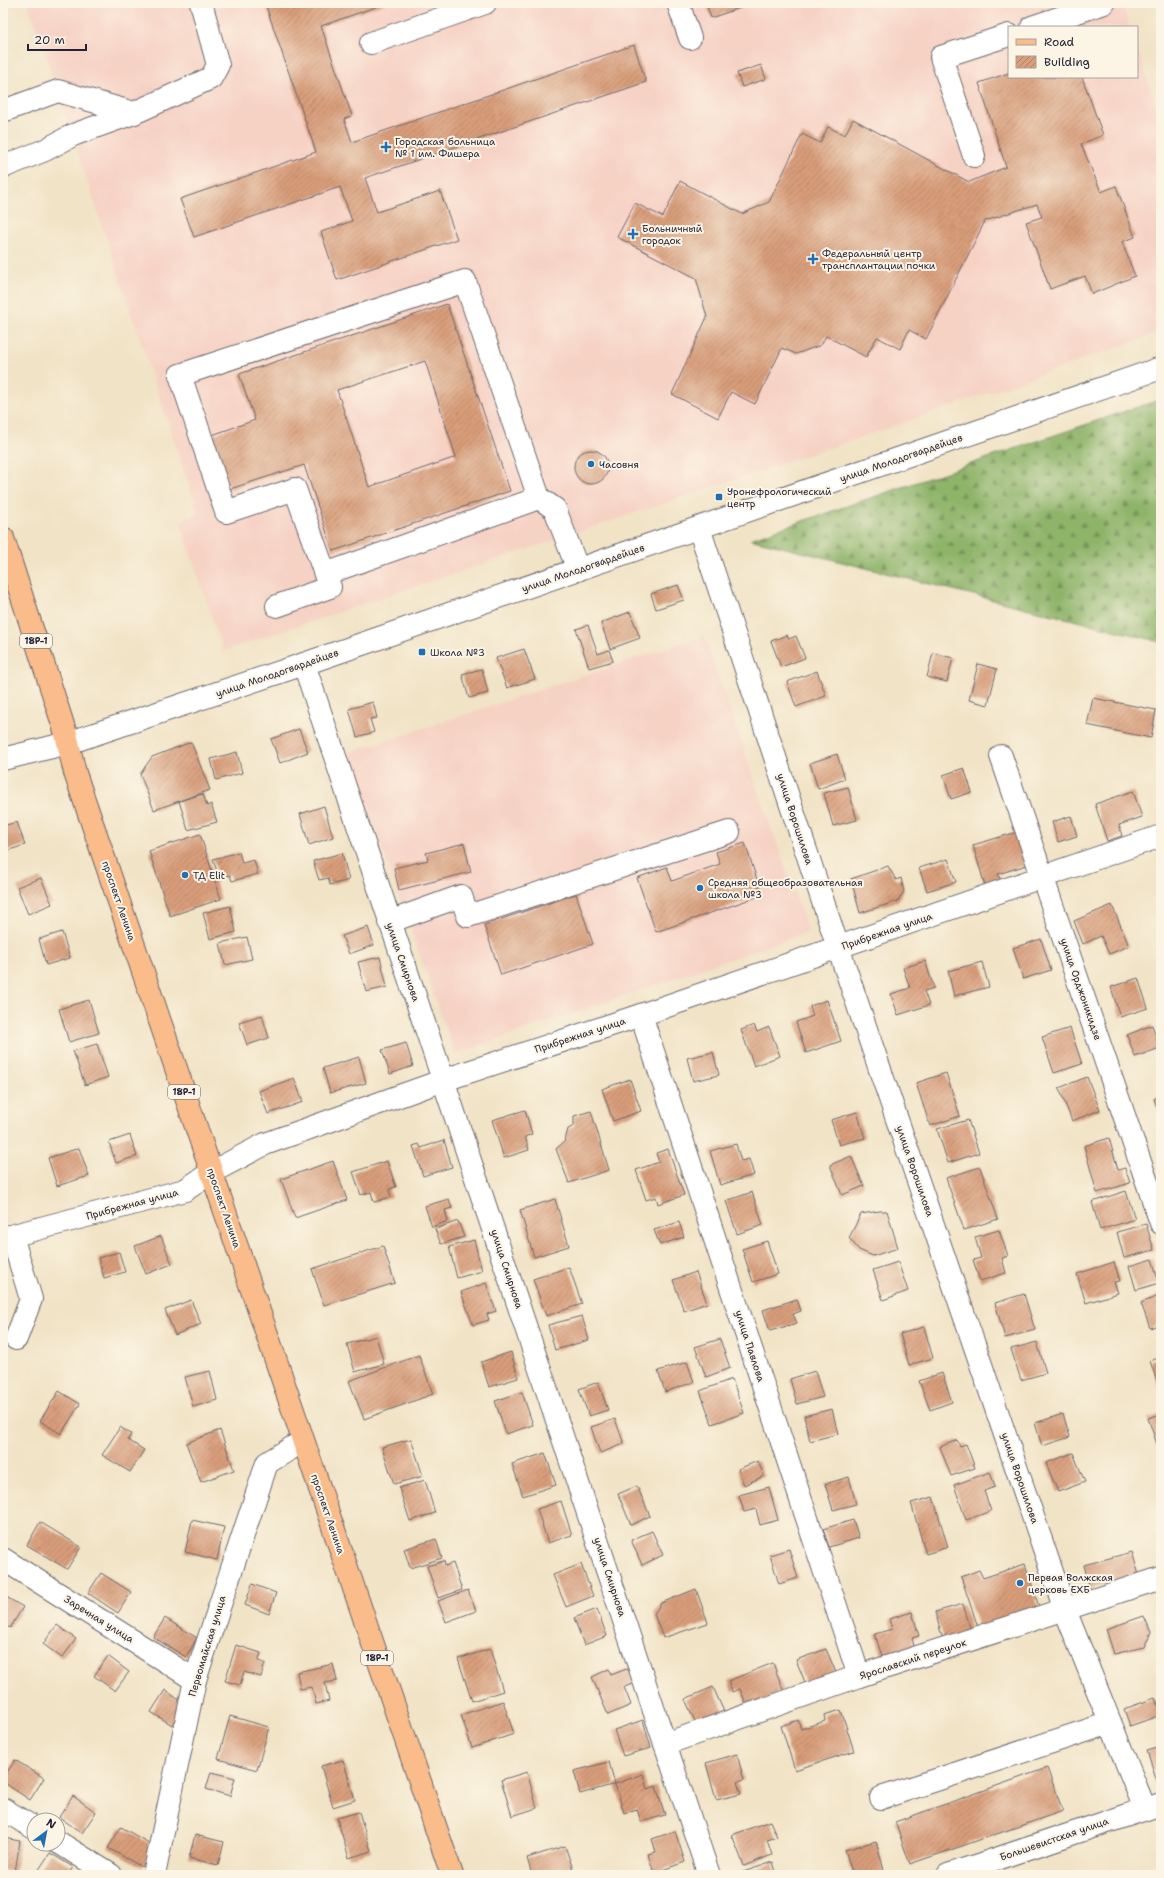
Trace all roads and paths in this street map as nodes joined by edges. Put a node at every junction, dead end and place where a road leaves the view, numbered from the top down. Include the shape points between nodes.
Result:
1 (201, 3) edge
2 (485, 3) edge
3 (678, 3) edge
4 (1104, 3) edge
5 (1035, 26) edge
6 (1008, 34) edge
7 (690, 38) dead end
8 (371, 43) dead end
9 (3, 111) edge
10 (134, 114) junction
11 (974, 156) dead end
12 (3, 167) edge
13 (1161, 368) edge
14 (539, 498) junction
15 (699, 528) junction
16 (3, 538) edge
17 (578, 570) junction
18 (325, 574) junction
19 (277, 606) dead end
20 (304, 664) junction
21 (68, 744) junction
22 (1001, 756) dead end
23 (3, 759) edge
24 (729, 832) dead end
25 (1161, 836) edge
26 (1043, 877) junction
27 (389, 922) junction
28 (838, 947) junction
29 (641, 1015) junction
30 (444, 1080) junction
31 (212, 1172) junction
32 (1161, 1223) edge
33 (7, 1237) edge
34 (16, 1339) dead end
35 (303, 1441) junction
36 (3, 1558) edge
37 (1161, 1578) edge
38 (1065, 1610) junction
39 (859, 1676) junction
40 (195, 1680) junction
41 (1110, 1723) junction
42 (666, 1744) junction
43 (880, 1798) dead end
44 (1153, 1806) edge
45 (3, 1809) edge
46 (26, 1823) edge
47 (66, 1847) edge
48 (111, 1875) edge
49 (154, 1875) edge
50 (452, 1875) edge
51 (709, 1875) edge
52 (948, 1875) edge

1 - 10 street via 218,65 211,78
2 - 8 street
3 - 7 street
4 - 5 street
6 - 11 street via 941,57
9 - 10 street via 58,91
10 - 12 street via 73,135 45,150
13 - 15 street, улица Молодогвардейцев
14 - 17 street via 555,509
14 - 18 street
14 - 18 street via 464,281 180,375 226,512 295,489
15 - 17 street, улица Молодогвардейцев
15 - 28 street, улица Ворошилова
16 - 21 main road, проспект Ленина / 18Р-1
17 - 20 street, улица Молодогвардейцев
18 - 19 street via 330,587
20 - 21 street, улица Молодогвардейцев
20 - 27 street, улица Смирнова
21 - 23 street, улица Молодогвардейцев
21 - 31 main road, проспект Ленина / 18Р-1 via 75,773
22 - 26 street, улица Орджоникидзе
24 - 27 street via 468,916 461,896
25 - 26 street, Прибрежная улица
26 - 28 street, Прибрежная улица
26 - 32 street, улица Орджоникидзе
27 - 30 street, улица Смирнова
28 - 29 street, Прибрежная улица
28 - 38 street, улица Ворошилова
29 - 30 street, Прибрежная улица
29 - 39 street, улица Павлова
30 - 31 street, Прибрежная улица via 265,1144
30 - 42 street, улица Смирнова
31 - 33 street, Прибрежная улица via 185,1190
31 - 35 main road, проспект Ленина / 18Р-1
33 - 34 street via 31,1299
35 - 40 street, Первомайская улица via 267,1463
35 - 50 main road, проспект Ленина / 18Р-1
36 - 40 street, Заречная улица
37 - 38 street, Ярославский переулок
38 - 39 street, Ярославский переулок
38 - 41 street, улица Ворошилова
39 - 42 street, Ярославский переулок
40 - 49 street, Первомайская улица
41 - 43 street
41 - 44 street, улица Ворошилова
42 - 51 street, улица Смирнова
44 - 52 street, Большевистская улица
45 - 46 street
47 - 48 street

